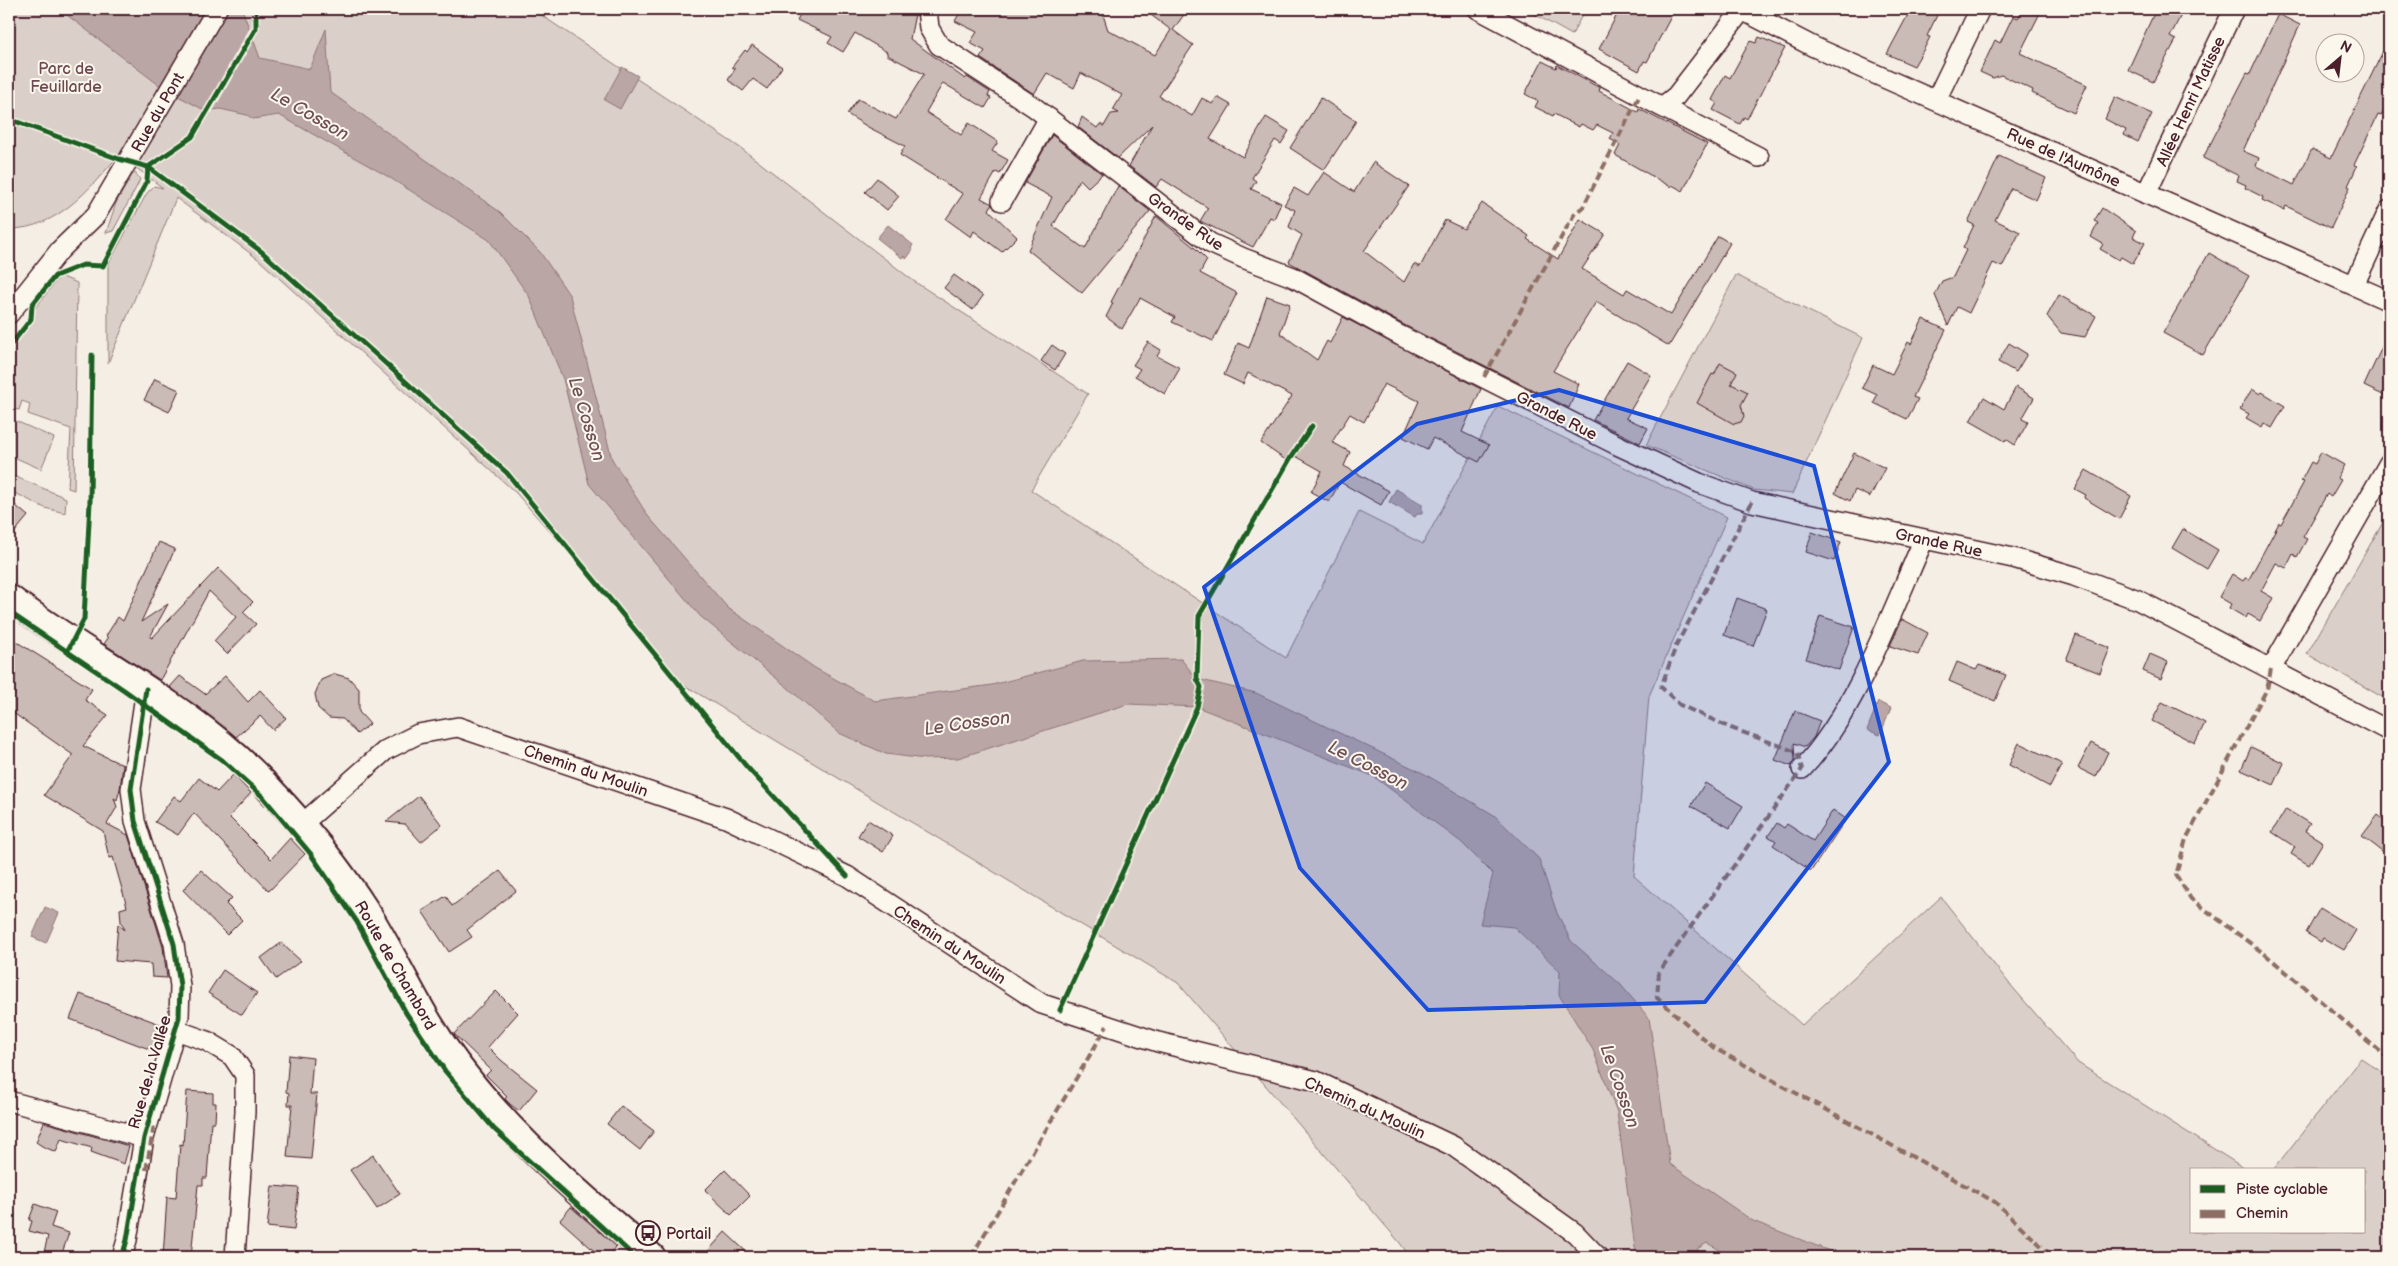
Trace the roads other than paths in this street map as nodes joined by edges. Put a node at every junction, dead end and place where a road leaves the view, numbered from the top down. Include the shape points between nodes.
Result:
1 (217, 9) edge
2 (927, 9) edge
3 (1478, 9) edge
4 (1741, 9) edge
5 (1980, 9) edge
6 (2234, 9) edge
7 (1936, 100) junction
8 (1662, 107) junction
9 (1049, 118) junction
10 (1759, 157) dead end
11 (2146, 194) junction
12 (1002, 201) dead end
13 (2389, 210) edge
14 (2354, 285) junction
15 (2389, 301) edge
16 (9, 314) edge
17 (2389, 464) edge
18 (1924, 539) junction
19 (9, 598) edge
20 (2271, 668) junction
21 (146, 690) junction
22 (2389, 731) edge
23 (1802, 769) dead end
24 (300, 825) junction
25 (176, 1030) junction
26 (9, 1101) edge
27 (144, 1138) junction
28 (122, 1257) edge
29 (235, 1257) edge
30 (652, 1257) edge
31 (1598, 1257) edge

1 - 16 street, Rue du Pont via 96,215 60,250
2 - 9 street, Grande Rue via 929,28 939,44
3 - 8 street
4 - 7 street, Rue de l'Aumône via 1814,47
4 - 8 street via 1676,96
5 - 7 street
6 - 11 street, Allée Henri Matisse
7 - 11 street, Rue de l'Aumône
8 - 10 street
9 - 12 street
9 - 18 street, Grande Rue via 1210,242 1293,277 1401,336 1617,445 1699,484 1752,502
11 - 14 street, Rue de l'Aumône
13 - 14 street
14 - 15 street, Rue de l'Aumône
17 - 20 street
18 - 20 street, Grande Rue via 2013,558 2083,579 2138,600
18 - 23 street via 1856,688 1820,750
19 - 21 main road, Route de Chambord
20 - 22 street, Grande Rue
21 - 24 main road, Route de Chambord via 224,745 263,782
21 - 25 street, Rue de la Vallée via 131,788 135,821 174,944 180,986
24 - 30 main road, Route de Chambord via 368,914 432,1029 476,1090 535,1151
24 - 31 street, Chemin du Moulin via 386,750 418,734 458,727 726,818 847,876 1042,1004 1158,1042 1316,1081 1453,1146 1575,1233
25 - 27 street, Rue de la Vallée
25 - 29 street via 207,1041 232,1056 245,1075
26 - 27 street
27 - 28 street, Rue de la Vallée

